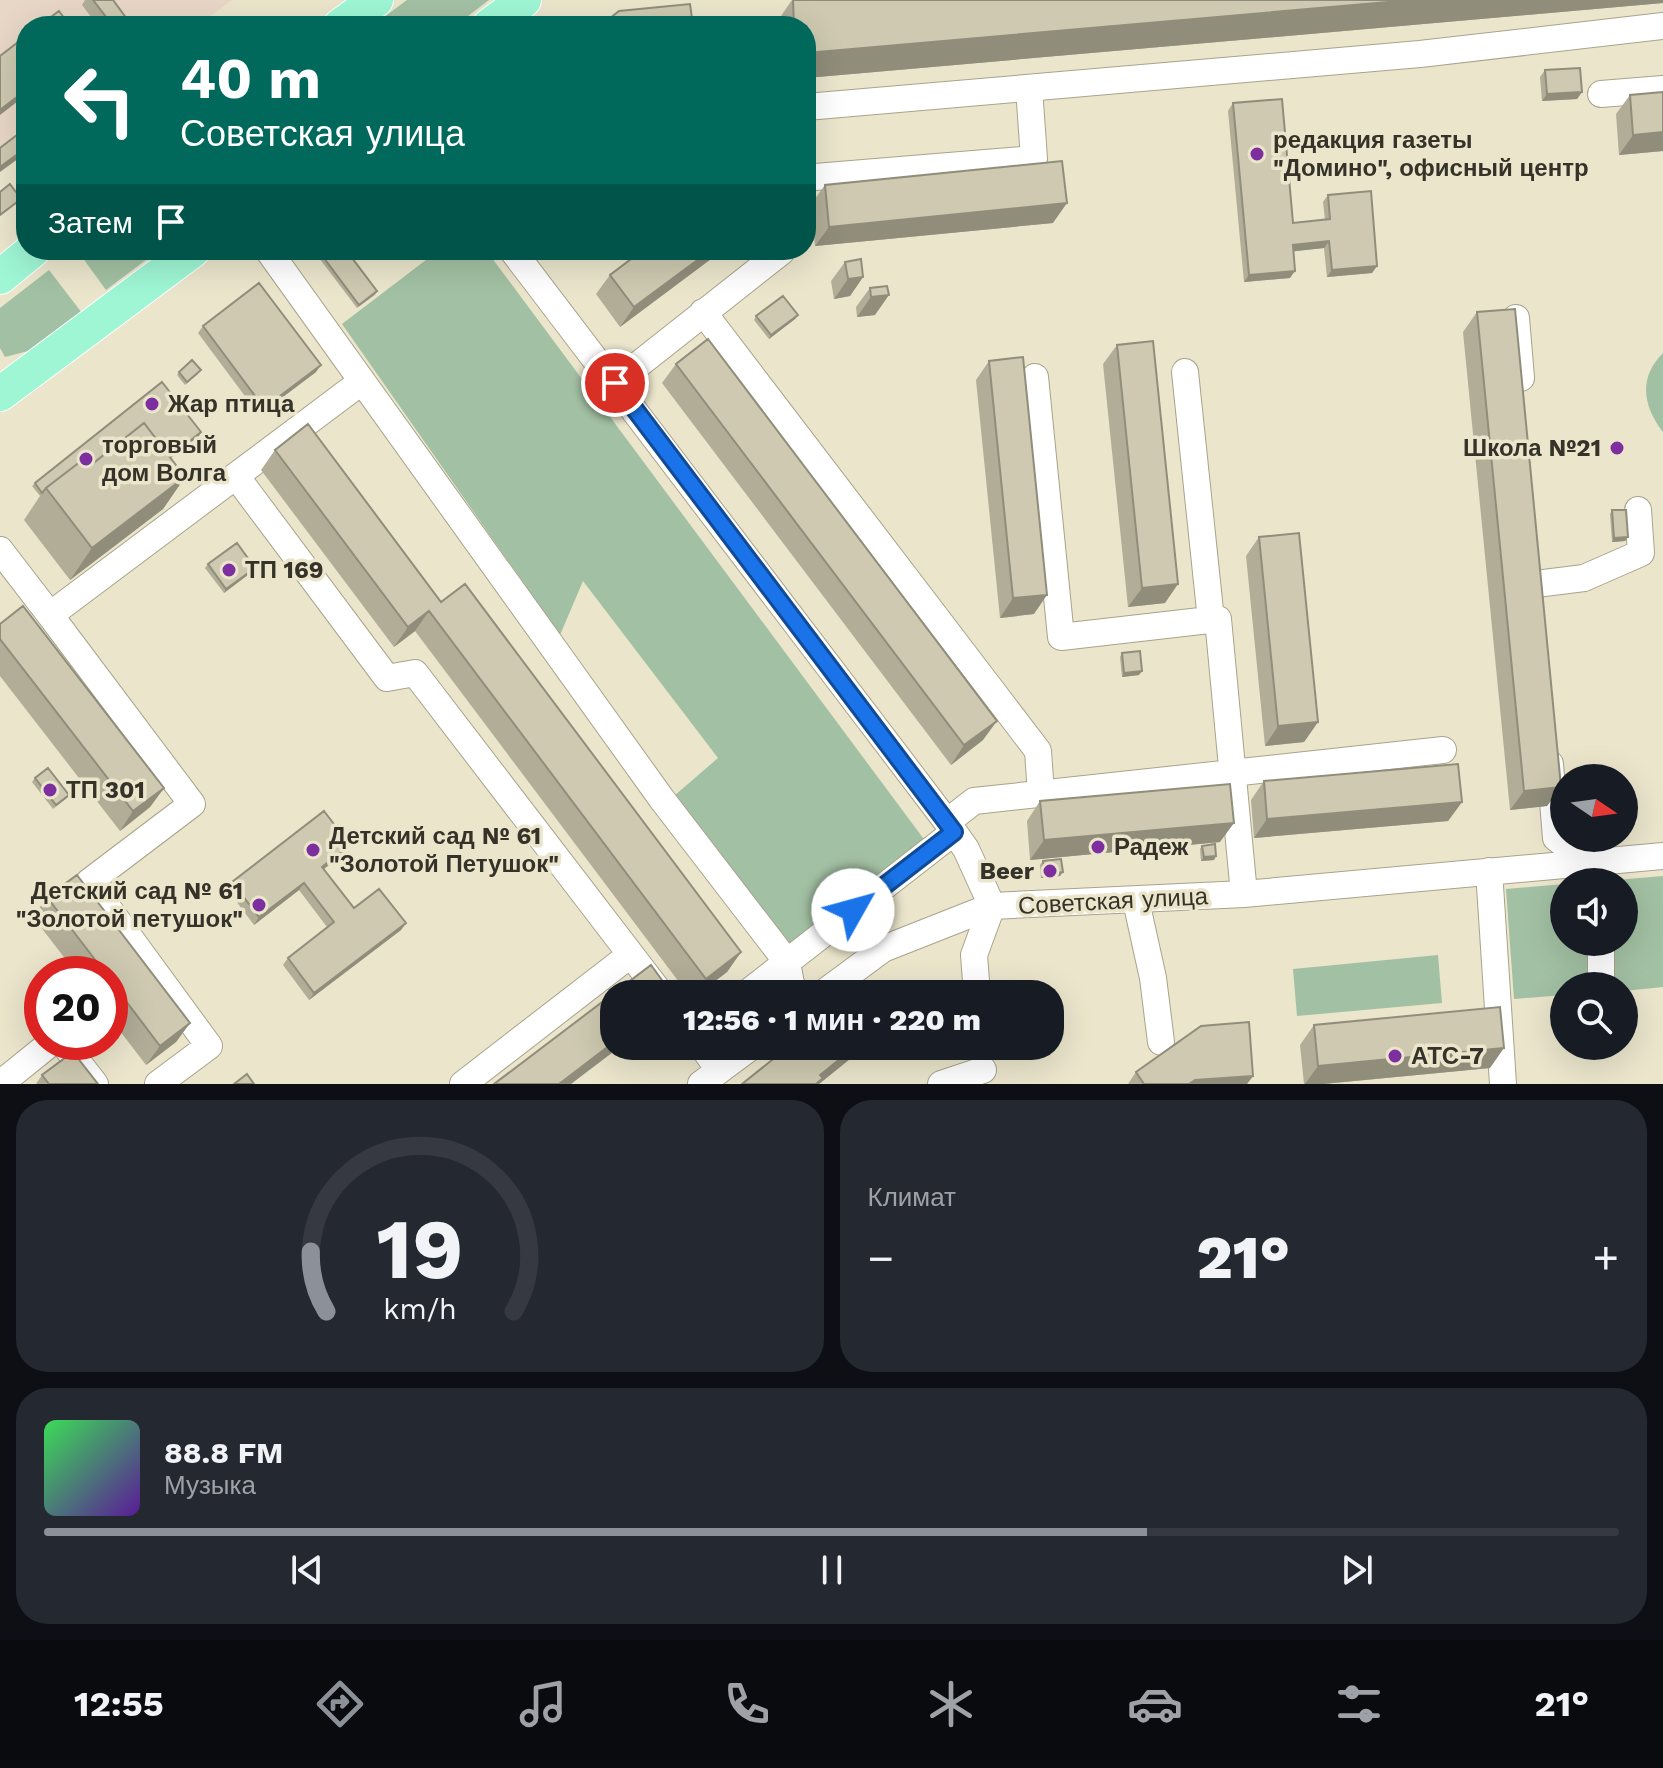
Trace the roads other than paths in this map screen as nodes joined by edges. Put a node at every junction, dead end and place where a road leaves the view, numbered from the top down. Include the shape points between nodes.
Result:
1 (376, 0) edge
2 (524, 0) edge
3 (354, 16) edge
4 (502, 16) edge
5 (1663, 26) edge
6 (1029, 88) junction
7 (1663, 89) edge
8 (1601, 94) dead end
9 (816, 106) edge
10 (816, 177) edge
11 (21, 260) edge
12 (180, 260) edge
13 (275, 260) edge
14 (527, 260) edge
15 (771, 260) edge
16 (0, 277) edge
17 (703, 312) junction
18 (1516, 318) edge
19 (46, 361) junction
20 (0, 365) edge
21 (1185, 372) dead end
22 (1035, 377) dead end
23 (361, 382) junction
24 (615, 383) junction
25 (0, 394) edge
26 (1522, 396) edge
27 (236, 476) junction
28 (1638, 510) dead end
29 (1534, 553) edge
30 (4, 564) edge
31 (1536, 584) junction
32 (50, 615) junction
33 (1539, 616) edge
34 (1211, 620) junction
35 (1549, 743) edge
36 (1443, 750) dead end
37 (1233, 773) junction
38 (1041, 794) junction
39 (951, 827) junction
40 (1663, 856) edge
41 (1585, 868) edge
42 (1611, 868) edge
43 (1489, 871) junction
44 (1550, 872) edge
45 (1244, 894) junction
46 (1136, 901) junction
47 (992, 906) junction
48 (630, 955) junction
49 (787, 962) junction
50 (650, 980) edge
51 (764, 980) edge
52 (790, 980) edge
53 (841, 980) edge
54 (976, 980) edge
55 (1161, 1042) dead end
56 (733, 1060) edge
57 (983, 1067) edge
58 (710, 1077) edge
59 (0, 1084) edge
60 (95, 1084) edge
61 (158, 1084) edge
62 (463, 1084) edge
63 (941, 1084) edge
64 (1503, 1084) edge

1 - 3 main road
2 - 4 main road
5 - 6 street via 1308,50
6 - 9 street
6 - 10 street via 1034,159
7 - 8 street
11 - 16 main road
12 - 19 main road
13 - 23 street
14 - 24 street, Советская улица
15 - 17 street
17 - 24 street
17 - 38 street via 1038,751
18 - 26 street
19 - 20 main road
19 - 25 main road
21 - 34 street
22 - 34 street via 1061,637
23 - 27 street
23 - 49 street via 661,798
24 - 39 street, Советская улица
27 - 32 street
27 - 48 street via 387,678 415,673
28 - 31 street via 1641,553 1584,578
29 - 31 street
30 - 32 street
31 - 33 street
32 - 61 street via 192,804 89,882 209,1046
34 - 37 street via 1218,619
35 - 41 street via 1556,838
36 - 37 street
37 - 38 street
37 - 45 street
38 - 39 street via 974,801
39 - 47 street, Советская улица
39 - 49 street
40 - 42 street, Советская улица
43 - 44 street, Советская улица
43 - 45 street, Советская улица
43 - 64 street
45 - 46 street, Советская улица
46 - 47 street, Советская улица
46 - 55 street
47 - 53 street via 883,949
47 - 54 street via 974,955
48 - 50 street
48 - 62 street
49 - 51 street
49 - 52 street
56 - 58 street
57 - 63 street
59 - 60 street via 52,1042 63,1043

